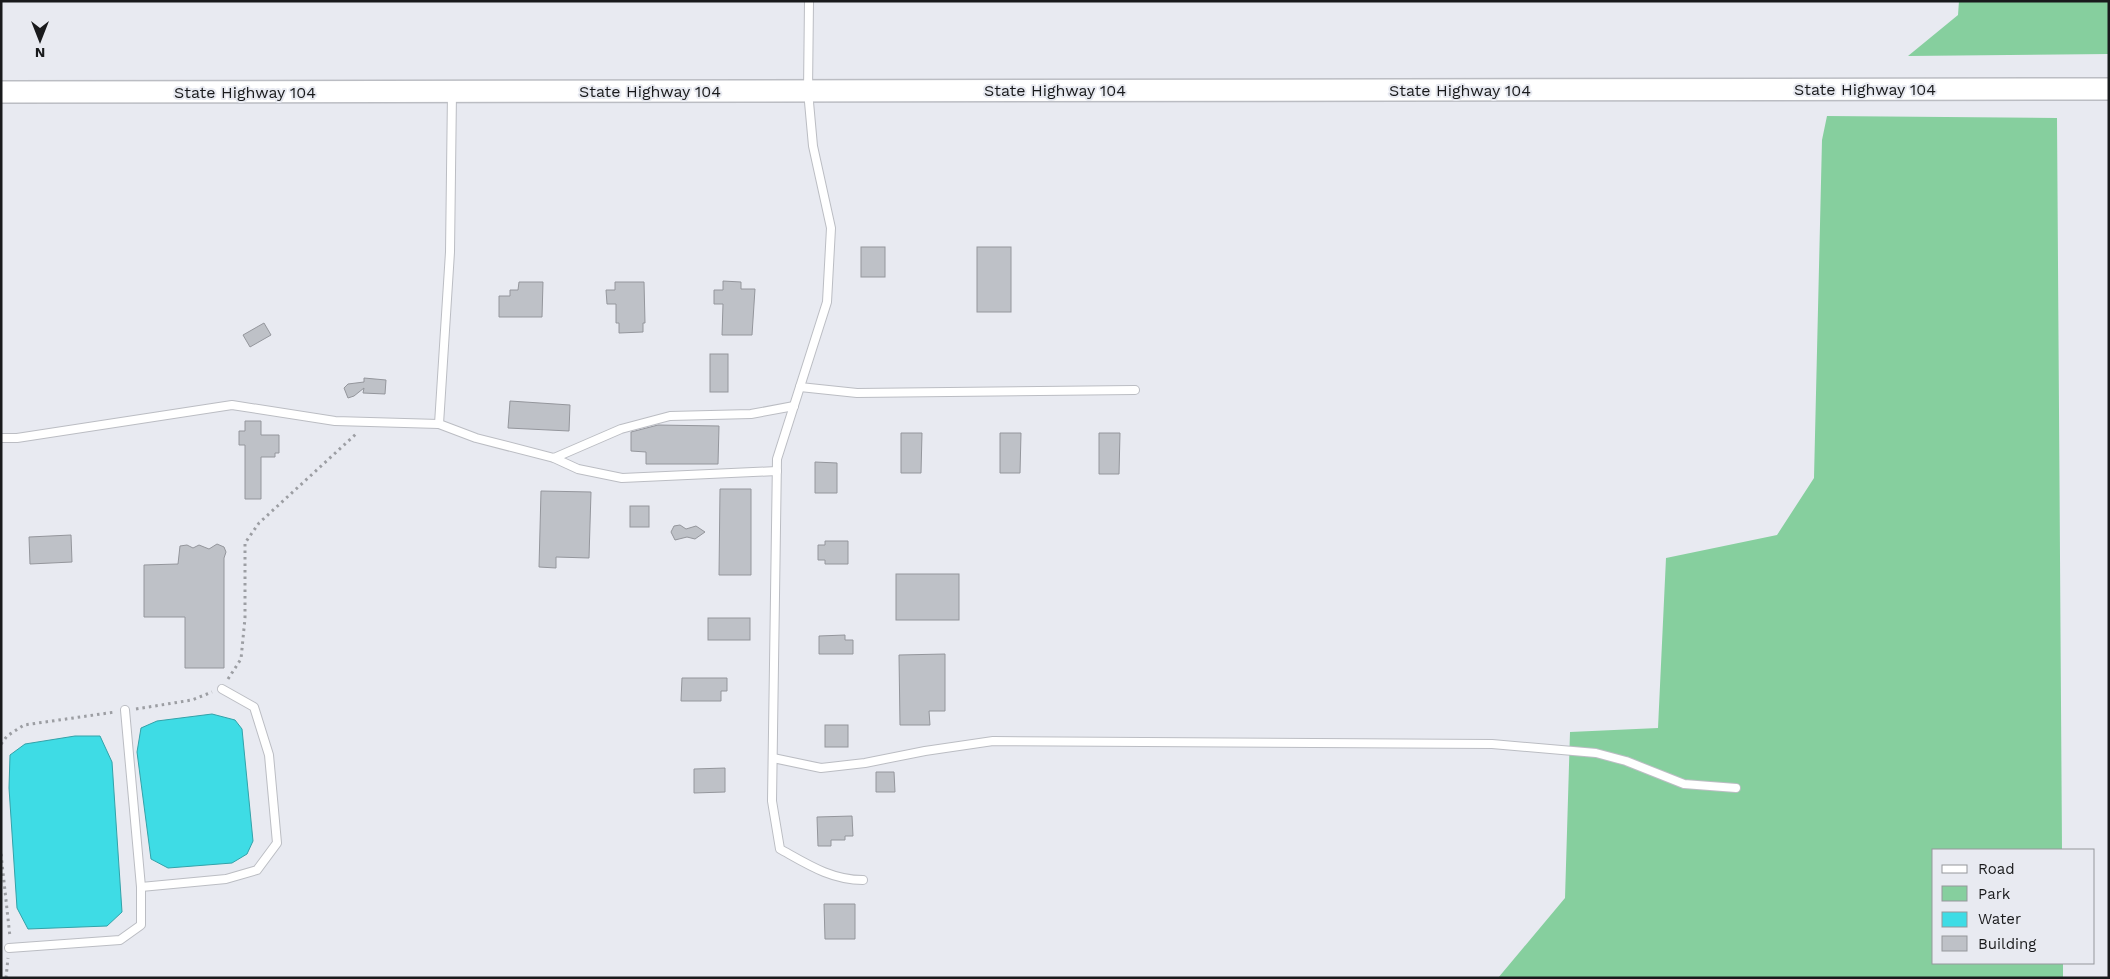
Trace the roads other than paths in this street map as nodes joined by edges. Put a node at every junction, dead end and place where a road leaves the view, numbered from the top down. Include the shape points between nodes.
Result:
1 (809, 1) edge
2 (2109, 89) edge
3 (452, 91) junction
4 (808, 91) junction
5 (1, 92) edge
6 (800, 386) junction
7 (1135, 390) dead end
8 (794, 406) junction
9 (439, 424) junction
10 (1, 438) edge
11 (554, 458) junction
12 (777, 471) junction
13 (222, 689) road end
14 (125, 710) road end
15 (773, 758) junction
16 (1736, 788) dead end
17 (863, 880) dead end
18 (141, 887) junction
19 (9, 948) road end

1 - 4 lane
2 - 4 main road, State Highway 104
3 - 4 main road, State Highway 104
3 - 5 main road, State Highway 104
3 - 9 lane via 450,252
4 - 6 lane via 813,146 831,228 827,302
6 - 7 lane via 857,393
6 - 8 lane
8 - 11 lane via 751,414 670,416 621,429
8 - 12 lane via 777,459
9 - 10 lane via 335,421 232,405
9 - 11 lane via 476,438
11 - 12 lane via 578,469 622,478
12 - 15 lane
13 - 18 lane via 254,707 269,755 277,843 257,870 226,880
14 - 18 lane
15 - 16 lane via 821,768 993,741 1492,744 1596,753 1684,784
15 - 17 lane via 772,801 780,849 825,874
18 - 19 lane via 141,925 120,940

